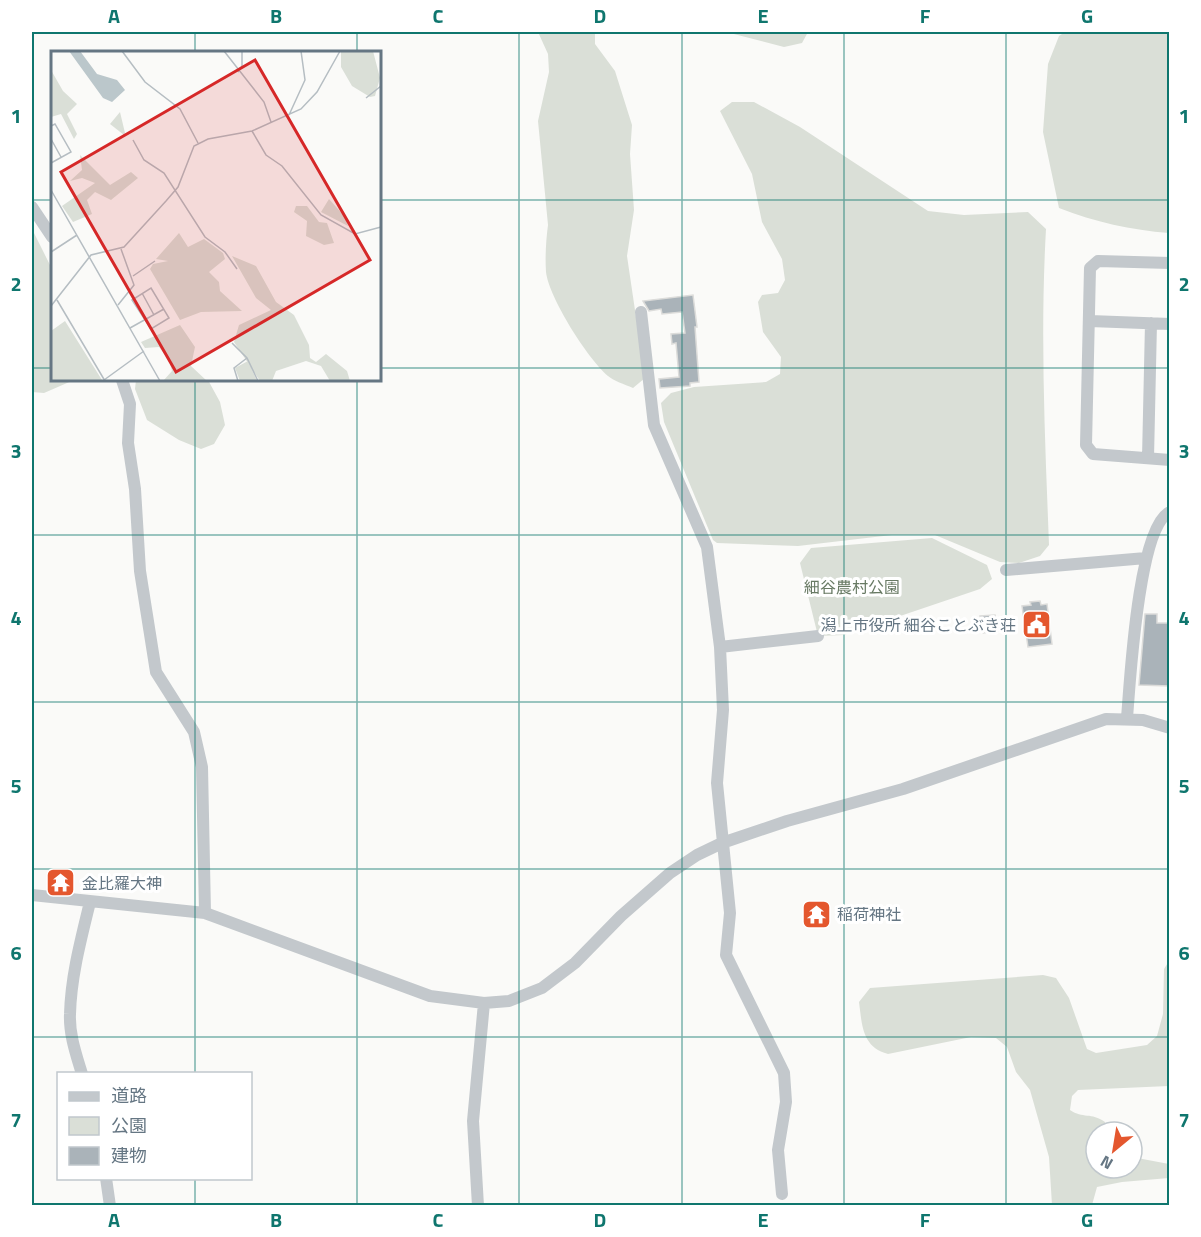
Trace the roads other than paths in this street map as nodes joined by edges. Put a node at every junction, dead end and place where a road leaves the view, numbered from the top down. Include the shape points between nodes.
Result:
1 (32, 207) edge
2 (51, 236) edge
3 (1170, 263) edge
4 (641, 312) dead end
5 (1090, 321) junction
6 (1151, 323) junction
7 (1170, 324) edge
8 (122, 381) edge
9 (1148, 458) junction
10 (1170, 460) edge
11 (1170, 512) edge
12 (1146, 558) junction
13 (1006, 570) dead end
14 (818, 636) dead end
15 (720, 647) junction
16 (1127, 718) junction
17 (1170, 728) edge
18 (722, 843) junction
19 (32, 895) edge
20 (90, 903) junction
21 (205, 913) junction
22 (484, 1003) junction
23 (81, 1072) edge
24 (106, 1180) edge
25 (782, 1194) dead end
26 (110, 1206) edge
27 (478, 1206) edge

1 - 2 street
3 - 5 street via 1098,261 1090,268
4 - 15 street via 654,425 706,548
5 - 6 street
5 - 9 street via 1086,445 1093,454
6 - 7 street
6 - 9 street
8 - 21 street via 130,404 128,442 140,571 156,672 194,732 202,767
9 - 10 street
11 - 12 street via 1163,515 1154,532
12 - 13 street
12 - 16 street via 1135,621
14 - 15 street
15 - 18 street via 723,710 717,783
16 - 17 street
16 - 18 street via 1106,719 903,789
18 - 22 street via 670,873 575,963 542,988 509,1001
18 - 25 street via 730,913 726,955 784,1073 786,1102 778,1150
19 - 20 street
20 - 21 street
20 - 23 street via 77,955 70,1015
21 - 22 street via 430,996
22 - 27 street via 473,1121
24 - 26 street

